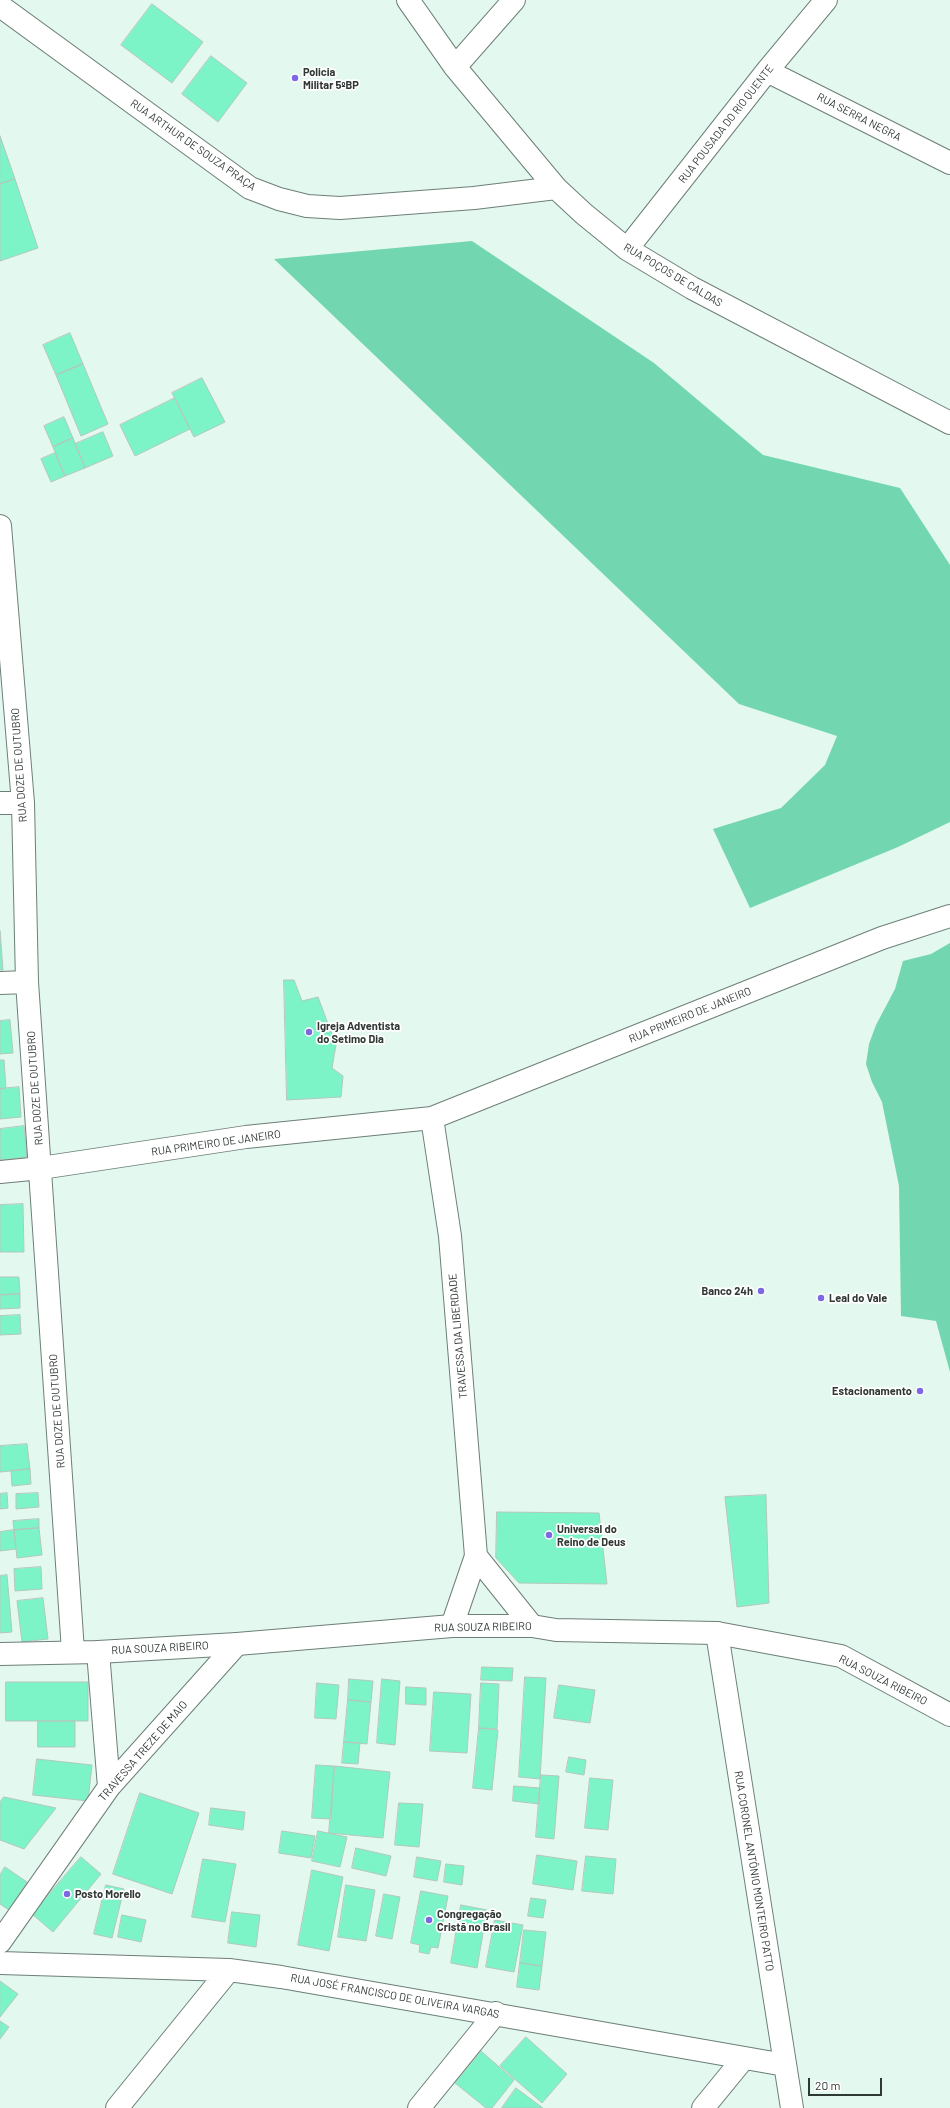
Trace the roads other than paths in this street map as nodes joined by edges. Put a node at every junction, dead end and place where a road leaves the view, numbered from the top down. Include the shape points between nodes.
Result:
1 (408, 0) edge
2 (514, 0) edge
3 (826, 0) edge
4 (0, 6) edge
5 (455, 68) junction
6 (767, 71) junction
7 (950, 163) edge
8 (556, 188) junction
9 (627, 249) junction
10 (950, 423) edge
11 (0, 526) edge
12 (0, 803) edge
13 (23, 803) junction
14 (950, 916) edge
15 (26, 982) junction
16 (0, 983) edge
17 (432, 1118) junction
18 (41, 1168) junction
19 (0, 1172) edge
20 (476, 1556) junction
21 (452, 1626) junction
22 (532, 1626) junction
23 (717, 1633) junction
24 (237, 1644) junction
25 (73, 1651) junction
26 (98, 1652) junction
27 (0, 1654) edge
28 (950, 1715) edge
29 (110, 1787) junction
30 (0, 1942) edge
31 (0, 1963) edge
32 (229, 1970) junction
33 (496, 2013) junction
34 (744, 2058) junction
35 (785, 2065) junction
36 (117, 2108) edge
37 (419, 2108) edge
38 (703, 2108) edge
39 (792, 2108) edge

1 - 5 street, RUA POÇOS DE CALDAS
2 - 5 street
3 - 6 street, RUA POUSADA DO RIO QUENTE
4 - 8 street, RUA ARTHUR DE SOUZA PRAÇA via 250,188 279,199 306,206 340,208 474,198
5 - 8 street, RUA POÇOS DE CALDAS
6 - 7 street, RUA SERRA NEGRA
6 - 9 street, RUA POUSADA DO RIO QUENTE
8 - 9 street, RUA POÇOS DE CALDAS
9 - 10 street, RUA POÇOS DE CALDAS via 692,288
11 - 13 street, RUA DOZE DE OUTUBRO
12 - 13 street
13 - 15 street, RUA DOZE DE OUTUBRO
14 - 17 street, RUA PRIMEIRO DE JANEIRO via 882,938
15 - 16 street
15 - 18 street, RUA DOZE DE OUTUBRO
17 - 18 street, RUA PRIMEIRO DE JANEIRO via 246,1138
17 - 20 street, TRAVESSA DA LIBERDADE via 450,1236
18 - 19 street, RUA PRIMEIRO DE JANEIRO
18 - 25 street, RUA DOZE DE OUTUBRO
20 - 21 street
20 - 22 street
21 - 22 street, RUA SOUZA RIBEIRO
21 - 24 street, RUA SOUZA RIBEIRO
22 - 23 street, RUA SOUZA RIBEIRO via 556,1630
23 - 28 street, RUA SOUZA RIBEIRO via 841,1656
23 - 35 street, RUA CORONEL ANTÔNIO MONTEIRO PATTO
24 - 26 street, RUA SOUZA RIBEIRO
24 - 29 street, TRAVESSA TREZE DE MAIO
25 - 26 street, RUA SOUZA RIBEIRO
25 - 27 street, RUA SOUZA RIBEIRO
26 - 29 street
29 - 30 street, TRAVESSA TREZE DE MAIO
31 - 32 street, RUA JOSÉ FRANCISCO DE OLIVEIRA VARGAS
32 - 33 street, RUA JOSÉ FRANCISCO DE OLIVEIRA VARGAS
32 - 36 street
33 - 34 street, RUA JOSÉ FRANCISCO DE OLIVEIRA VARGAS
33 - 37 street
34 - 35 street, RUA JOSÉ FRANCISCO DE OLIVEIRA VARGAS
34 - 38 street
35 - 39 street, RUA CORONEL ANTÔNIO MONTEIRO PATTO

